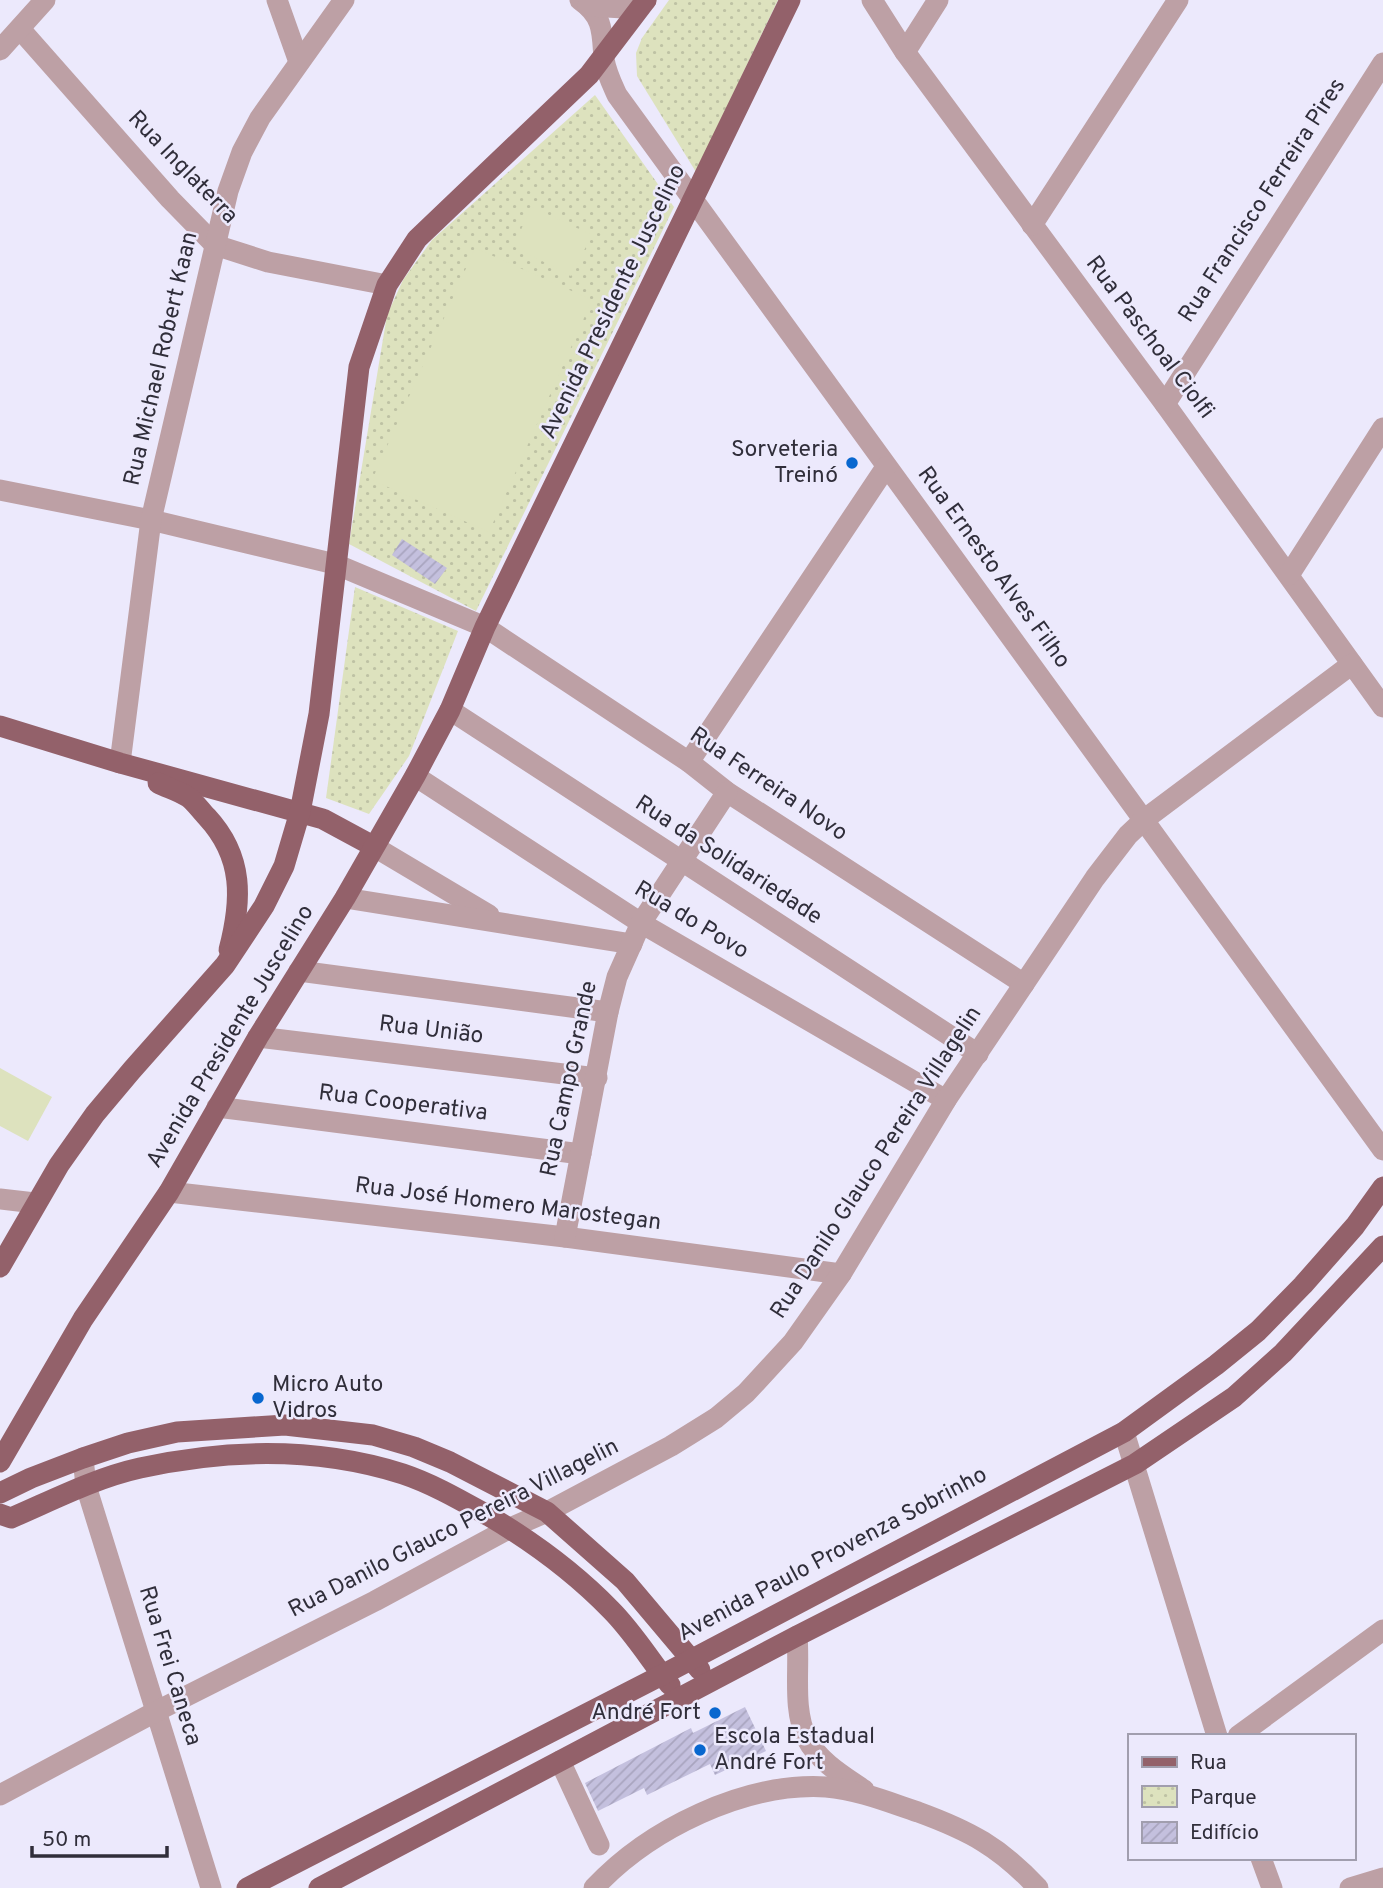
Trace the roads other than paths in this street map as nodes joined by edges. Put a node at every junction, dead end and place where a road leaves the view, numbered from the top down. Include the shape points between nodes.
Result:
1 (45, 0) edge
2 (276, 0) edge
3 (344, 0) edge
4 (646, 0) edge
5 (790, 0) edge
6 (872, 0) edge
7 (938, 0) edge
8 (1178, 0) edge
9 (584, 3) edge
10 (20, 29) junction
11 (0, 50) edge
12 (905, 52) junction
13 (604, 58) junction
14 (299, 62) junction
15 (1383, 63) edge
16 (694, 201) junction
17 (1032, 225) junction
18 (215, 245) junction
19 (387, 285) junction
20 (1166, 404) junction
21 (1383, 428) edge
22 (886, 467) junction
23 (0, 490) edge
24 (151, 520) junction
25 (335, 564) junction
26 (1289, 575) junction
27 (485, 627) junction
28 (1352, 664) junction
29 (1383, 707) edge
30 (450, 710) junction
31 (0, 726) edge
32 (689, 762) junction
33 (120, 763) junction
34 (415, 776) junction
35 (727, 792) junction
36 (300, 812) junction
37 (1145, 819) junction
38 (373, 846) junction
39 (682, 862) junction
40 (345, 898) junction
41 (500, 921) junction
42 (642, 923) junction
43 (632, 944) junction
44 (225, 965) junction
45 (299, 971) junction
46 (1024, 984) junction
47 (608, 1012) junction
48 (258, 1037) junction
49 (978, 1055) junction
50 (597, 1078) junction
51 (946, 1100) junction
52 (217, 1107) junction
53 (1383, 1150) edge
54 (581, 1154) junction
55 (1383, 1187) edge
56 (169, 1192) junction
57 (0, 1199) edge
58 (35, 1203) junction
59 (565, 1237) junction
60 (1383, 1246) edge
61 (0, 1267) edge
62 (841, 1274) junction
63 (1124, 1432) junction
64 (4, 1455) edge
65 (83, 1458) junction
66 (1135, 1464) junction
67 (31, 1478) junction
68 (86, 1486) junction
69 (0, 1493) edge
70 (547, 1512) junction
71 (0, 1514) edge
72 (510, 1528) junction
73 (1383, 1630) edge
74 (797, 1636) junction
75 (692, 1659) junction
76 (662, 1675) junction
77 (709, 1683) junction
78 (681, 1697) junction
79 (155, 1712) junction
80 (1216, 1734) edge
81 (1241, 1734) edge
82 (560, 1761) junction
83 (0, 1795) edge
84 (871, 1795) junction
85 (599, 1845) dead end
86 (1262, 1860) edge
87 (1383, 1878) edge
88 (211, 1888) edge
89 (247, 1888) edge
90 (320, 1888) edge
91 (594, 1888) edge
92 (1038, 1888) edge
93 (1272, 1888) edge
94 (1350, 1888) edge

1 - 10 street
2 - 14 street
3 - 14 street, Rua Michael Robert Kaan
4 - 9 street, Rua Ernesto Alves Filho via 611,9
4 - 13 main road, Avenida Presidente Juscelino
5 - 16 main road, Avenida Presidente Juscelino
6 - 12 street, Rua Paschoal Ciolfi
7 - 12 street
8 - 17 street
9 - 13 street, Rua Ernesto Alves Filho via 600,24
10 - 11 street
10 - 18 street, Rua Inglaterra
12 - 17 street, Rua Paschoal Ciolfi
13 - 16 street, Rua Ernesto Alves Filho via 617,95
13 - 19 main road, Avenida Presidente Juscelino via 417,239
14 - 18 street, Rua Michael Robert Kaan via 242,152
15 - 20 street, Rua Francisco Ferreira Pires
16 - 22 street, Rua Ernesto Alves Filho
16 - 27 main road, Avenida Presidente Juscelino
17 - 20 street, Rua Paschoal Ciolfi
18 - 19 street, Rua Inglaterra via 268,262
18 - 24 street, Rua Michael Robert Kaan
19 - 25 main road, Avenida Presidente Juscelino via 359,367
20 - 26 street, Rua Paschoal Ciolfi
21 - 26 street
22 - 32 street
22 - 37 street, Rua Ernesto Alves Filho
23 - 24 street
24 - 25 street
24 - 33 street, Rua Michael Robert Kaan
25 - 27 street
25 - 36 main road, Avenida Presidente Juscelino via 318,714
26 - 28 street, Rua Paschoal Ciolfi
27 - 30 main road, Avenida Presidente Juscelino
27 - 32 street, Rua Ferreira Novo
28 - 29 street, Rua Paschoal Ciolfi
28 - 37 street, Rua Danilo Glauco Pereira Villagelin
30 - 34 main road, Avenida Presidente Juscelino
30 - 39 street, Rua da Solidariedade
31 - 33 main road
32 - 35 street, Rua Ferreira Novo
33 - 36 main road
33 - 44 main road via 189,798 219,829 228,846 238,889 237,918
34 - 38 main road, Avenida Presidente Juscelino
34 - 42 street, Rua do Povo
35 - 39 street, Rua Campo Grande
35 - 46 street, Rua Ferreira Novo
36 - 38 main road
36 - 44 main road, Avenida Presidente Juscelino via 284,866
37 - 46 street, Rua Danilo Glauco Pereira Villagelin via 1095,878
37 - 53 street, Rua Ernesto Alves Filho
38 - 40 main road, Avenida Presidente Juscelino
38 - 41 street
39 - 42 street, Rua Campo Grande
39 - 49 street, Rua da Solidariedade
40 - 41 street
40 - 45 main road, Avenida Presidente Juscelino
41 - 43 street
42 - 43 street, Rua Campo Grande
42 - 51 street, Rua do Povo
43 - 47 street, Rua Campo Grande
44 - 58 main road, Avenida Presidente Juscelino via 95,1114
45 - 47 street
45 - 48 main road, Avenida Presidente Juscelino
46 - 49 street, Rua Danilo Glauco Pereira Villagelin
47 - 50 street, Rua Campo Grande
48 - 50 street, Rua União
48 - 52 main road, Avenida Presidente Juscelino
49 - 51 street, Rua Danilo Glauco Pereira Villagelin
50 - 54 street, Rua Campo Grande
51 - 62 street, Rua Danilo Glauco Pereira Villagelin
52 - 54 street, Rua Cooperativa
52 - 56 main road, Avenida Presidente Juscelino
54 - 59 street, Rua Campo Grande
55 - 63 main road, Avenida Paulo Provenza Sobrinho via 1355,1226 1258,1331
56 - 59 street, Rua José Homero Marostegan
56 - 64 main road, Avenida Presidente Juscelino via 83,1319
57 - 58 street
58 - 61 main road, Avenida Presidente Juscelino
59 - 62 street, Rua José Homero Marostegan
60 - 66 main road via 1283,1353 1234,1397
62 - 70 street, Rua Danilo Glauco Pereira Villagelin via 793,1342 716,1418
63 - 66 street
63 - 75 main road, Avenida Paulo Provenza Sobrinho
64 - 67 main road
65 - 67 main road
65 - 68 street, Rua Frei Caneca
65 - 70 main road via 177,1432 285,1425 345,1430 414,1447
66 - 74 main road
66 - 80 street
67 - 69 main road
68 - 71 main road via 11,1518
68 - 72 main road via 139,1469 205,1457 266,1453 333,1458 405,1475
68 - 79 street, Rua Frei Caneca
70 - 72 street, Rua Danilo Glauco Pereira Villagelin
70 - 75 main road via 625,1581
72 - 76 main road via 569,1570 612,1611
72 - 79 street, Rua Danilo Glauco Pereira Villagelin
73 - 81 street
74 - 77 main road
74 - 84 street via 801,1723 808,1741 830,1765
75 - 76 main road, Avenida Paulo Provenza Sobrinho
75 - 77 main road
76 - 78 main road
76 - 89 main road, Avenida Paulo Provenza Sobrinho
77 - 78 main road
78 - 82 main road
79 - 83 street, Rua Danilo Glauco Pereira Villagelin
79 - 88 street, Rua Frei Caneca
82 - 85 street
82 - 90 main road
84 - 91 street via 825,1787 753,1795 724,1804 645,1843
84 - 92 street via 962,1828 1021,1869
86 - 93 street
87 - 94 street

